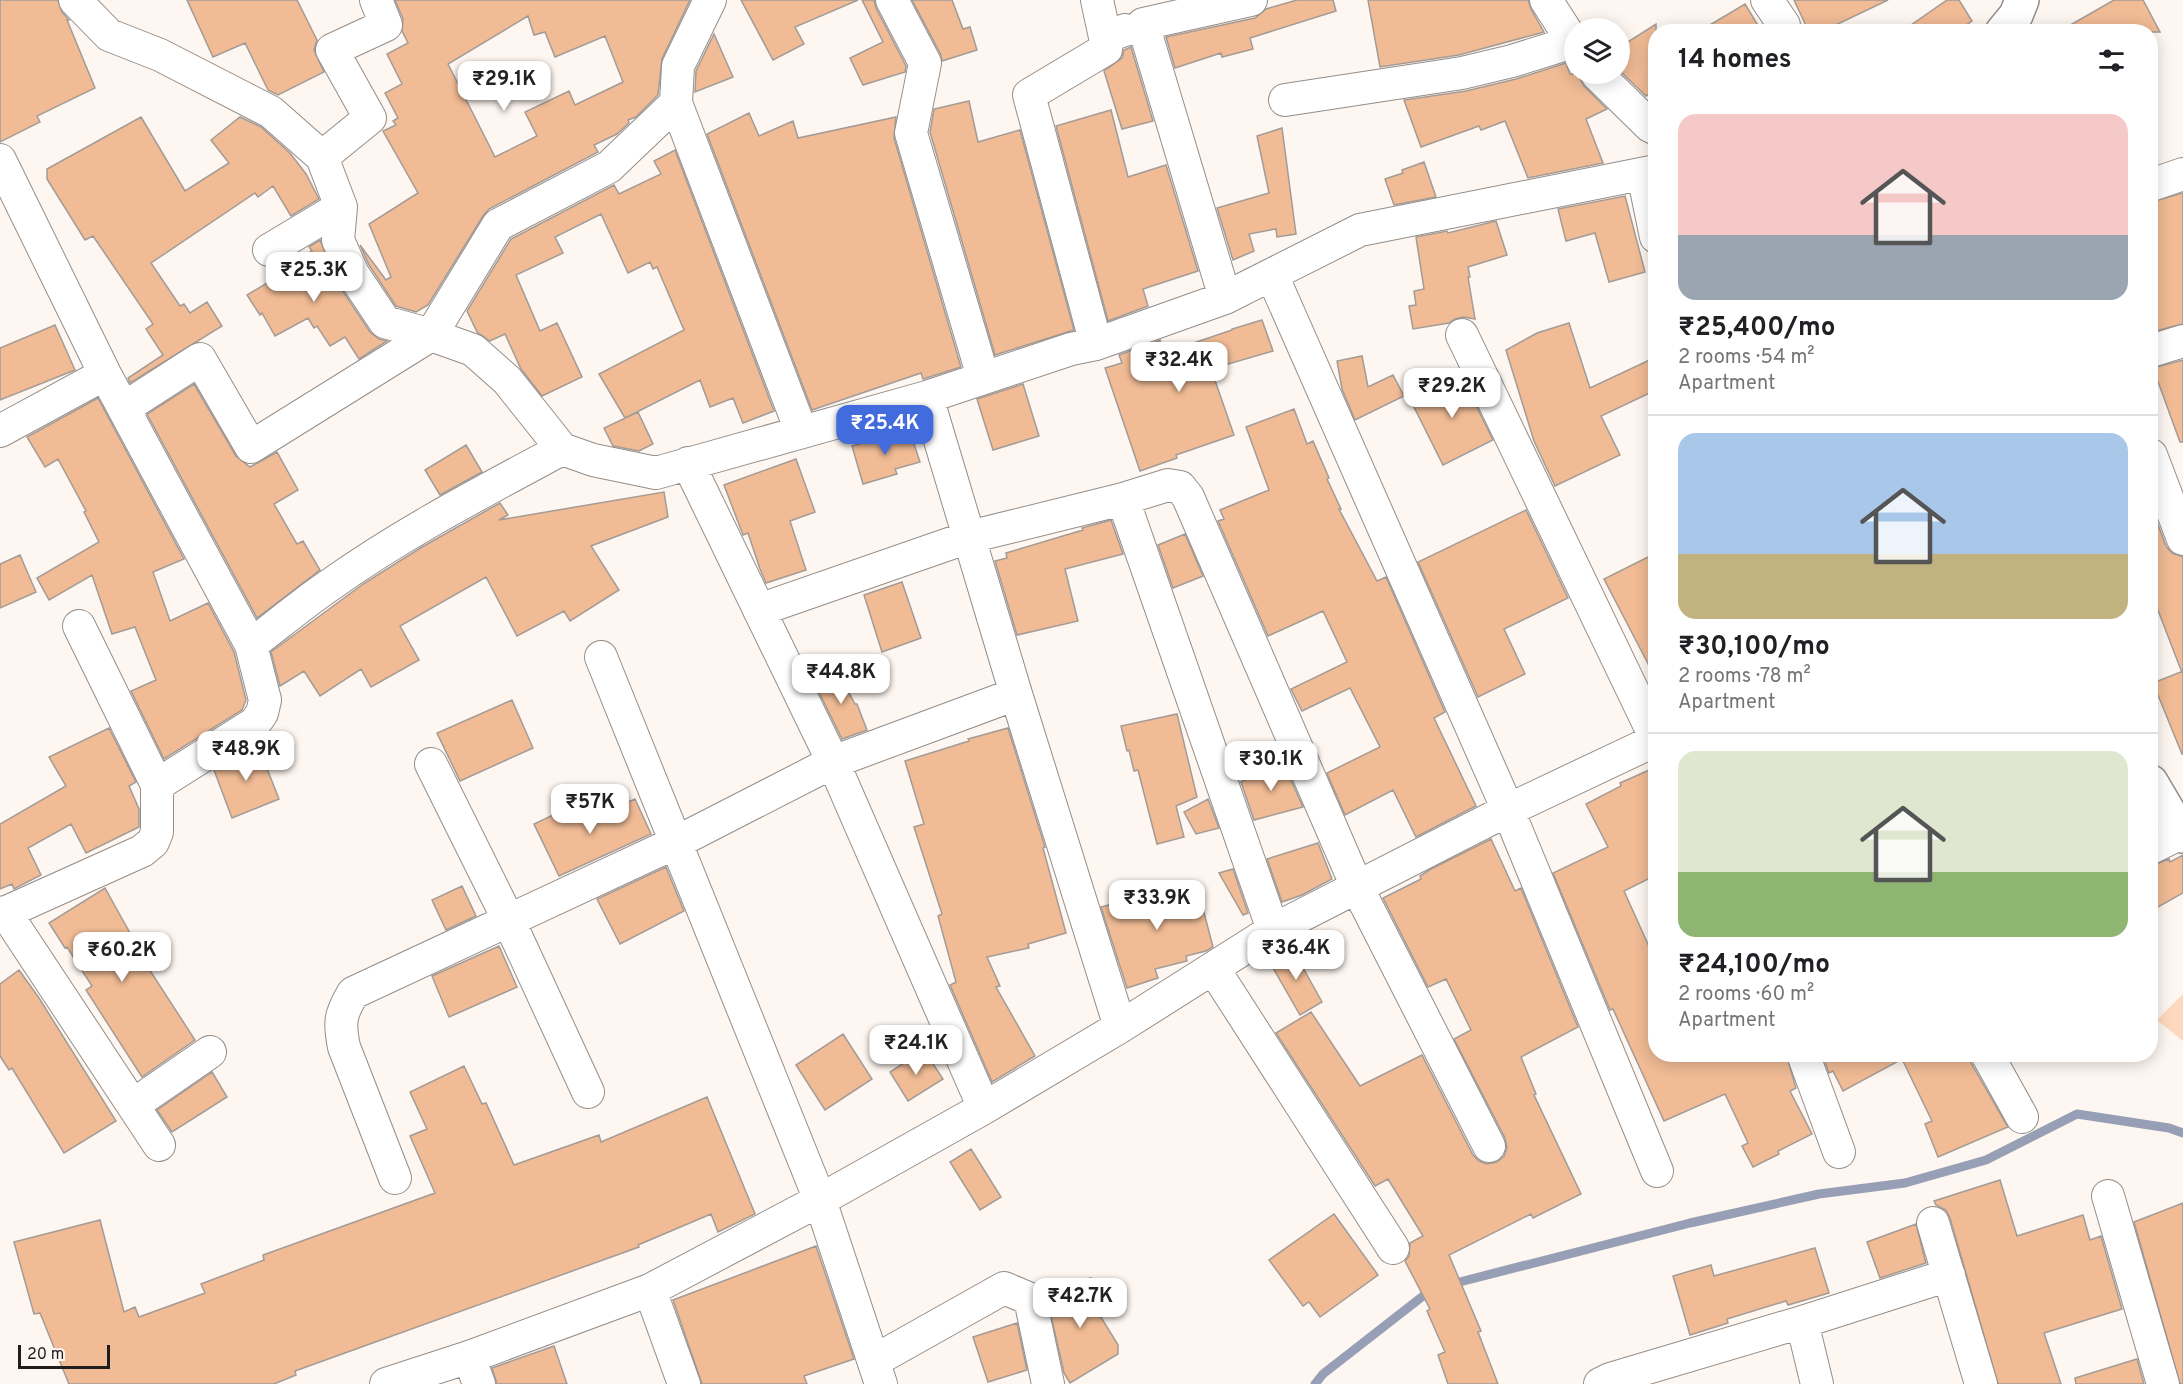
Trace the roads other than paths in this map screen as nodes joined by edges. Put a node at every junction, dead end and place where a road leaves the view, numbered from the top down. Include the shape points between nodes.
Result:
1 (75, 0) edge
2 (376, 0) edge
3 (710, 0) edge
4 (892, 0) edge
5 (1097, 0) edge
6 (1251, 0) edge
7 (1546, 0) edge
8 (2022, 0) edge
9 (1143, 24) junction
10 (2008, 24) edge
11 (1564, 28) edge
12 (1105, 37) junction
13 (1564, 46) edge
14 (1607, 84) edge
15 (1285, 100) dead end
16 (676, 103) junction
17 (1648, 124) edge
18 (322, 157) junction
19 (0, 160) edge
20 (1648, 173) edge
21 (2183, 174) edge
22 (2158, 183) edge
23 (341, 207) junction
24 (269, 250) dead end
25 (1272, 275) junction
26 (1225, 298) junction
27 (431, 335) junction
28 (1462, 335) dead end
29 (2183, 341) edge
30 (1096, 344) junction
31 (2158, 349) edge
32 (105, 375) junction
33 (983, 377) junction
34 (927, 397) junction
35 (124, 408) junction
36 (0, 431) edge
37 (801, 431) junction
38 (562, 449) junction
39 (688, 463) junction
40 (2158, 478) edge
41 (1123, 499) junction
42 (2168, 510) edge
43 (969, 537) junction
44 (2183, 539) edge
45 (759, 610) junction
46 (80, 626) dead end
47 (251, 645) junction
48 (601, 657) dead end
49 (1016, 694) junction
50 (1648, 723) edge
51 (1648, 744) edge
52 (833, 762) junction
53 (431, 764) dead end
54 (157, 785) junction
55 (2158, 794) edge
56 (1508, 810) junction
57 (2182, 834) edge
58 (677, 842) junction
59 (2158, 845) edge
60 (1357, 887) junction
61 (3, 914) edge
62 (508, 921) junction
63 (1273, 930) junction
64 (1213, 968) junction
65 (1120, 1027) junction
66 (210, 1052) dead end
67 (1806, 1062) edge
68 (1991, 1062) edge
69 (588, 1092) dead end
70 (133, 1105) junction
71 (984, 1108) junction
72 (2022, 1117) dead end
73 (159, 1145) dead end
74 (1489, 1146) dead end
75 (1839, 1152) dead end
76 (1657, 1171) dead end
77 (395, 1178) dead end
78 (2108, 1196) dead end
79 (820, 1200) junction
80 (1933, 1222) dead end
81 (1393, 1248) dead end
82 (1949, 1275) junction
83 (650, 1290) junction
84 (1802, 1322) junction
85 (474, 1370) edge
86 (877, 1373) edge
87 (1607, 1382) edge
88 (386, 1384) edge
89 (684, 1384) edge
90 (1048, 1384) edge
91 (1817, 1384) edge
92 (1982, 1384) edge
93 (2163, 1384) edge

1 - 18 street via 109,35 160,55 271,112
2 - 18 street via 386,25 332,50 370,118
3 - 16 street via 678,66
4 - 33 street via 925,63 911,134
5 - 12 street
6 - 9 street
7 - 11 street
8 - 10 main road
9 - 12 street
9 - 26 street
12 - 30 street via 1106,49 1029,95
13 - 15 street via 1462,73
14 - 17 street
16 - 27 street via 609,167 498,225
16 - 37 street
18 - 23 street
19 - 32 street
20 - 25 street via 1360,230
21 - 22 street
23 - 24 street
23 - 27 street via 338,240 353,274 385,322
25 - 26 street
25 - 56 street
26 - 30 street
27 - 35 street via 251,447 200,359
27 - 38 street via 473,350 499,372
28 - 50 street
29 - 31 street
30 - 33 street
32 - 35 street
32 - 36 street
33 - 34 street
34 - 37 street
34 - 43 street
35 - 47 street
37 - 39 street
38 - 39 street via 656,473
38 - 47 street via 396,541 326,587
39 - 45 street
40 - 42 street
41 - 43 street
41 - 60 street via 1167,485 1180,487 1188,497
41 - 63 street
42 - 44 street
43 - 45 street
43 - 49 street
45 - 52 street
46 - 54 street
47 - 54 street via 265,700 262,713 255,723
48 - 58 street
49 - 52 street
49 - 65 street
51 - 56 street
52 - 58 street
52 - 71 street
53 - 62 street
54 - 61 street via 157,832 153,842 142,851
55 - 57 main road
56 - 60 street
56 - 76 street
57 - 59 street
58 - 62 street
58 - 79 street
60 - 63 street
60 - 74 street
61 - 70 street
62 - 69 street
62 - 77 street via 353,993 342,1011 344,1047
63 - 64 street
64 - 65 street
64 - 81 street
65 - 71 street
66 - 70 street
67 - 75 street
68 - 72 street
70 - 73 street
71 - 79 street
78 - 93 street
79 - 83 street
79 - 86 street
80 - 82 street
82 - 84 street
82 - 92 street
83 - 85 street
83 - 89 street
84 - 87 street
84 - 91 street
85 - 88 street
86 - 90 street via 1004,1288 1030,1299

